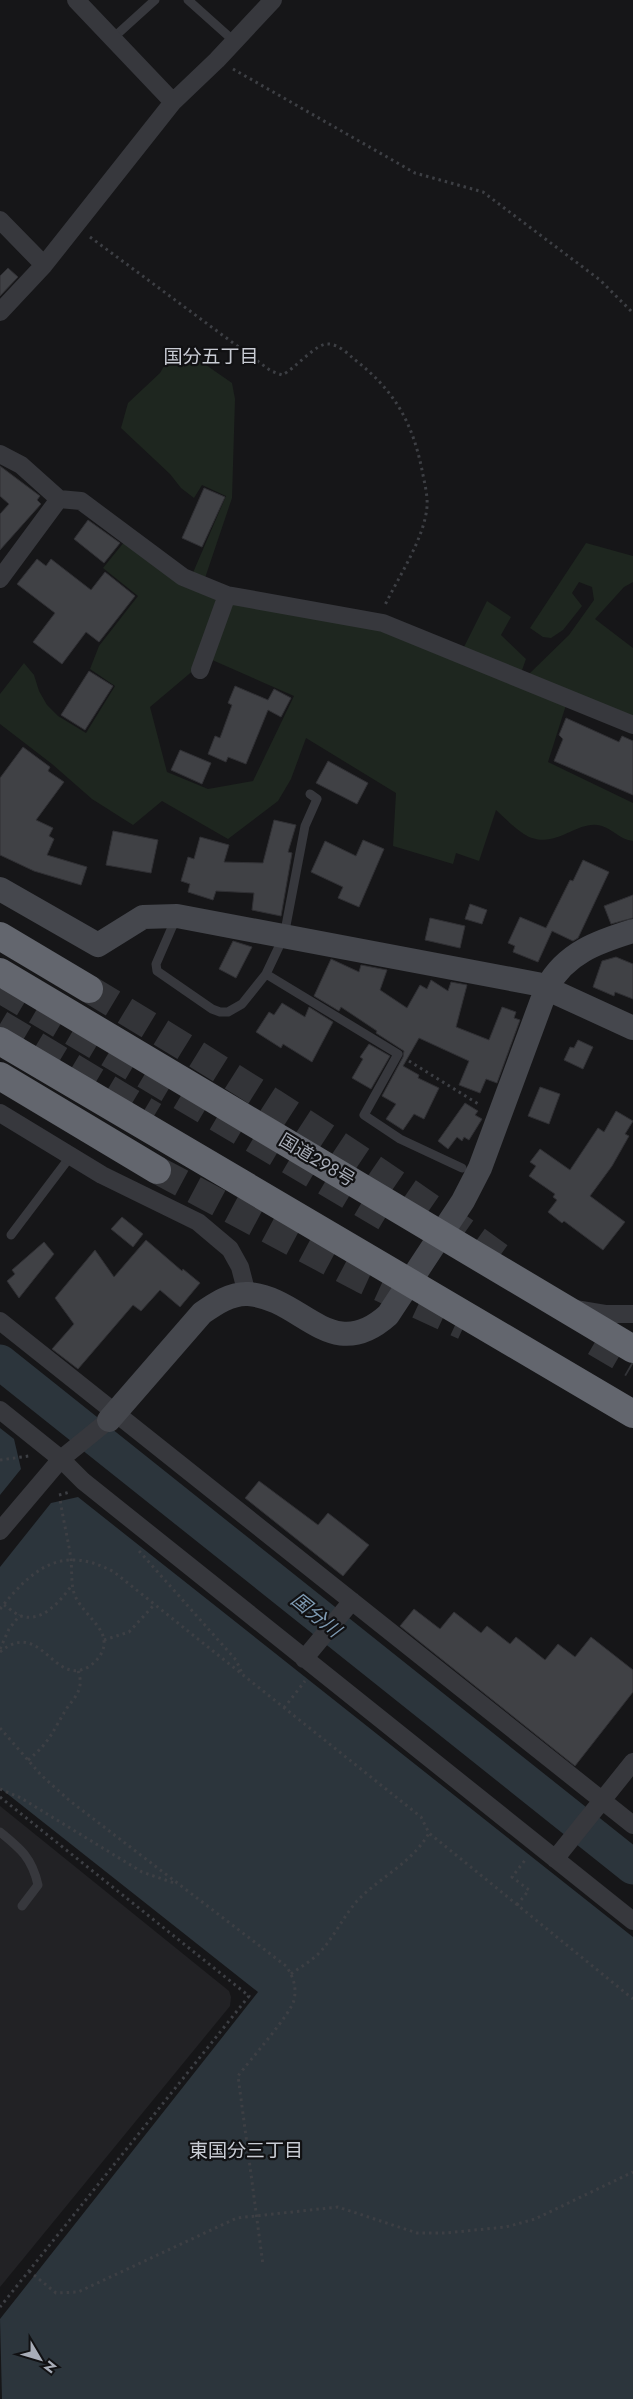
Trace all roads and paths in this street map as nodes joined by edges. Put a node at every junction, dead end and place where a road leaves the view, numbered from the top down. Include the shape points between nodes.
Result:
1 (76, 0) edge
2 (155, 0) edge
3 (188, 0) edge
4 (273, 0) edge
5 (113, 38) junction
6 (235, 42) junction
7 (217, 60) junction
8 (173, 102) junction
9 (0, 220) edge
10 (75, 226) junction
11 (44, 265) junction
12 (0, 312) edge
13 (633, 313) edge
14 (0, 454) edge
15 (59, 499) junction
16 (0, 579) edge
17 (227, 596) junction
18 (376, 622) junction
19 (200, 670) dead end
20 (633, 726) edge
21 (310, 794) dead end
22 (0, 889) edge
23 (177, 916) junction
24 (633, 931) edge
25 (0, 936) edge
26 (284, 936) junction
27 (0, 972) edge
28 (266, 974) junction
29 (547, 988) junction
30 (89, 989) tunnel mouth
31 (633, 1028) edge
32 (0, 1041) edge
33 (398, 1054) junction
34 (0, 1076) edge
35 (0, 1113) edge
36 (499, 1116) junction
37 (70, 1157) junction
38 (462, 1168) dead end
39 (157, 1170) tunnel mouth
40 (11, 1235) dead end
41 (442, 1235) junction
42 (411, 1284) junction
43 (247, 1294) junction
44 (556, 1304) junction
45 (633, 1314) edge
46 (0, 1321) edge
47 (633, 1348) edge
48 (0, 1410) edge
49 (633, 1414) edge
50 (112, 1417) junction
51 (68, 1454) junction
52 (29, 1456) dead end
53 (0, 1460) edge
54 (75, 1491) dead end
55 (0, 1531) edge
56 (138, 1548) dead end
57 (71, 1560) junction
58 (73, 1585) junction
59 (349, 1604) junction
60 (4, 1605) junction
61 (154, 1605) junction
62 (0, 1609) edge
63 (20, 1616) junction
64 (104, 1640) junction
65 (0, 1651) edge
66 (304, 1659) junction
67 (78, 1670) junction
68 (243, 1676) junction
69 (309, 1676) dead end
70 (284, 1708) junction
71 (0, 1728) edge
72 (28, 1760) junction
73 (633, 1762) edge
74 (0, 1789) edge
75 (0, 1797) edge
76 (601, 1802) junction
77 (633, 1825) edge
78 (0, 1832) edge
79 (429, 1833) junction
80 (531, 1852) dead end
81 (560, 1853) junction
82 (180, 1885) junction
83 (517, 1905) junction
84 (22, 1906) dead end
85 (633, 1920) edge
86 (291, 1974) junction
87 (632, 1997) edge
88 (633, 2172) edge
89 (256, 2216) junction
90 (263, 2265) dead end
91 (29, 2272) junction
92 (0, 2308) edge

1 - 5 street
2 - 5 lane
3 - 6 lane
4 - 6 street
5 - 8 street
6 - 7 street
7 - 8 street
7 - 13 path via 415,173 483,192 600,280
8 - 10 street
9 - 11 street
10 - 11 street
10 - 18 path via 271,371 282,375 289,372 322,344 329,343 368,370 388,390 410,427 418,448 428,506 424,526
11 - 12 street
14 - 15 street via 21,466
15 - 16 street
15 - 17 street via 81,501 183,577
17 - 18 street
17 - 19 street
18 - 20 street
21 - 26 lane via 317,799 304,826
22 - 23 street via 98,945 143,917
23 - 26 street
23 - 28 lane via 156,964 157,971 212,1009 228,1012 242,1004
24 - 29 street via 578,954 555,972
25 - 30 highway
26 - 28 lane
26 - 29 street
27 - 41 highway, 国道298号
28 - 33 lane
29 - 31 street
29 - 36 street
32 - 42 highway
33 - 36 path
33 - 38 lane via 364,1115 400,1138
34 - 39 highway
35 - 37 street
36 - 41 street via 480,1168
37 - 40 lane
37 - 43 street via 198,1222 230,1249 240,1267
41 - 42 street
41 - 44 highway, 国道298号
42 - 43 street via 375,1327 351,1335 333,1333 267,1298
42 - 49 highway
43 - 50 street via 216,1303 202,1313
44 - 45 street via 585,1311
44 - 47 highway, 国道298号
46 - 50 street
48 - 51 street
50 - 51 street
50 - 59 street
51 - 55 street
51 - 66 street via 82,1481
52 - 53 path
54 - 57 path via 60,1497
56 - 68 path via 236,1660
57 - 58 path
57 - 60 path via 64,1560 28,1577
57 - 61 path via 104,1567
58 - 63 path via 60,1602 47,1611 30,1617
58 - 64 path via 78,1602 101,1630
59 - 66 street
59 - 76 street
60 - 62 path
60 - 63 path
61 - 64 path via 129,1632
61 - 68 path
63 - 65 path via 9,1629
64 - 67 path via 99,1658
65 - 67 path via 23,1641 36,1644 62,1668
66 - 81 street
67 - 72 path via 80,1685 77,1695 54,1734
68 - 70 path
69 - 70 path
70 - 79 path via 421,1817
71 - 72 path
72 - 82 path via 40,1775 70,1800
73 - 76 street
74 - 82 path via 21,1798 142,1872
75 - 91 path via 249,1996
76 - 77 street
76 - 81 street
78 - 84 lane via 22,1850 34,1867 38,1885
79 - 83 path
79 - 86 path via 401,1866 357,1902 317,1955
80 - 83 path via 512,1877 529,1890
81 - 85 street
82 - 86 path via 286,1966
83 - 87 path
86 - 89 path via 296,1988 291,2007 238,2076
88 - 89 path via 535,2219 506,2227 417,2233 338,2207
89 - 90 path
89 - 91 path via 237,2218 78,2292 56,2293
91 - 92 path

